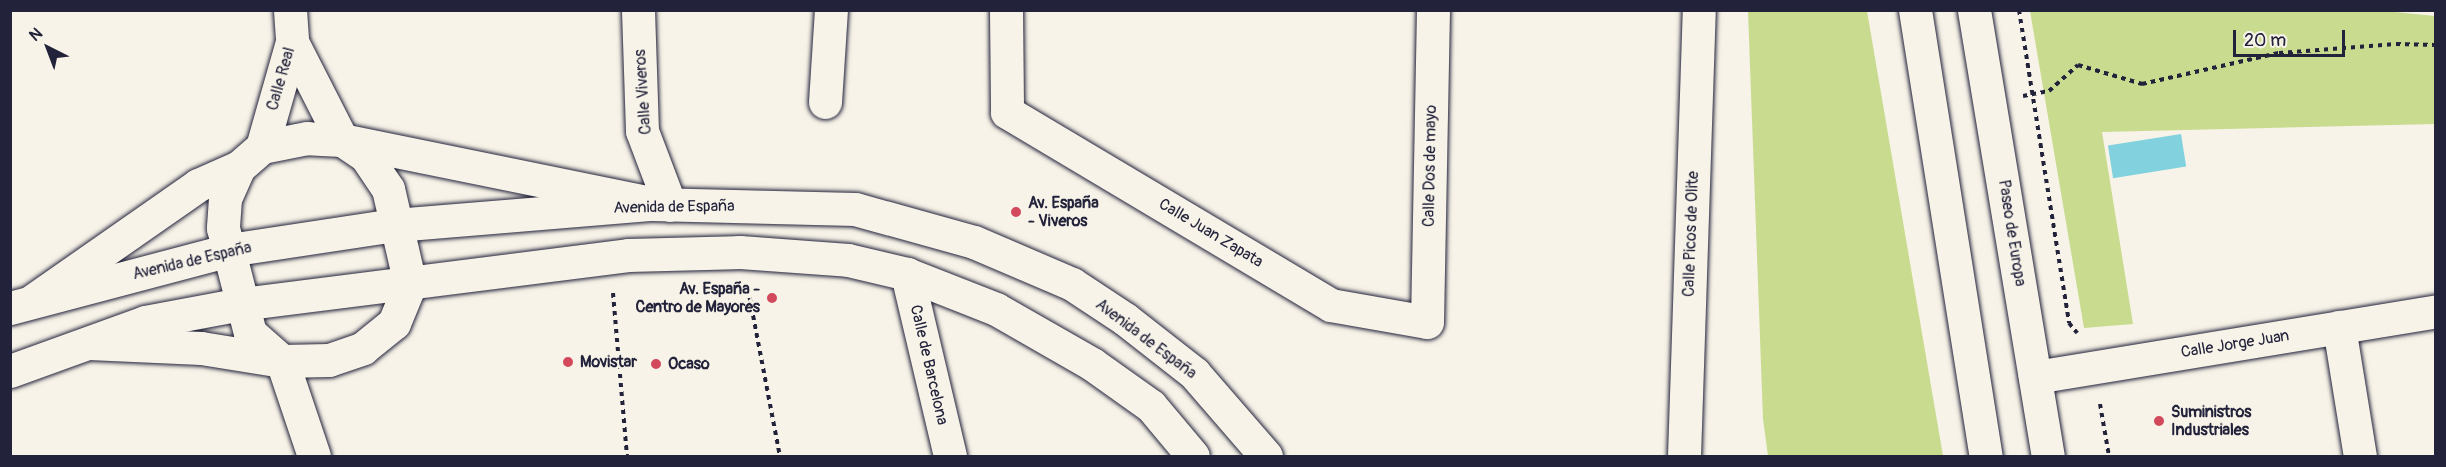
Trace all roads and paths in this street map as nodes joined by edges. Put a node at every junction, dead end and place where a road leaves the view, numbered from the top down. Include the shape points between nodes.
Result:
1 (638, 10) edge
2 (831, 10) edge
3 (1006, 10) edge
4 (1432, 10) edge
5 (1699, 10) edge
6 (1915, 10) edge
7 (1974, 10) edge
8 (2019, 10) edge
9 (291, 26) edge
10 (2436, 45) edge
11 (2032, 94) junction
12 (825, 102) dead end
13 (1990, 102) junction
14 (342, 140) junction
15 (250, 157) junction
16 (661, 204) junction
17 (395, 225) junction
18 (229, 250) junction
19 (740, 252) junction
20 (610, 257) junction
21 (907, 274) junction
22 (410, 284) junction
23 (241, 304) junction
24 (20, 305) edge
25 (2436, 311) edge
26 (1427, 322) joint
27 (2339, 327) junction
28 (89, 344) junction
29 (282, 361) junction
30 (2106, 366) junction
31 (10, 371) edge
32 (2035, 377) junction
33 (1264, 450) edge
34 (314, 456) edge
35 (627, 456) edge
36 (780, 456) edge
37 (950, 456) edge
38 (1193, 456) edge
39 (1684, 456) edge
40 (1986, 456) edge
41 (2048, 456) edge
42 (2109, 456) edge
43 (2360, 456) edge

1 - 16 street, Calle Viveros via 642,130
2 - 12 street
3 - 26 street, Calle Juan Zapata via 1007,112 1331,305
4 - 26 street, Calle Dos de mayo
5 - 39 street, Calle Picos de Olite
6 - 40 street
7 - 13 street, Paseo de Europa
8 - 11 path
9 - 14 street
9 - 15 street, Calle Real
10 - 11 path via 2396,44 2279,53 2142,84 2078,65 2049,91
11 - 13 path
11 - 30 path via 2069,323
13 - 32 street, Paseo de Europa
14 - 15 street via 307,138
14 - 16 street
14 - 17 street via 366,156 388,189
15 - 18 street, Calle Real via 225,198 224,228
15 - 24 street via 198,185
16 - 17 street, Avenida de España
16 - 33 street, Avenida de España via 855,209 911,222 1017,258 1072,284 1125,319 1194,373
17 - 18 street, Avenida de España
17 - 22 street
18 - 23 street, Calle Real
18 - 24 street, Avenida de España
19 - 20 street
19 - 21 street via 848,260
19 - 36 path
20 - 22 street
20 - 35 path
21 - 37 street, Calle de Barcelona
21 - 38 street via 996,309 1092,364 1151,406
22 - 23 street
22 - 29 street via 394,323 363,348 329,360
23 - 28 street via 145,322
23 - 29 street, Calle Real via 250,333
25 - 27 street, Calle Jorge Juan
27 - 30 street, Calle Jorge Juan
27 - 43 street
28 - 29 street via 201,348
28 - 31 street
29 - 34 street
30 - 32 street, Calle Jorge Juan
30 - 42 path via 2098,397
32 - 41 street, Paseo de Europa

